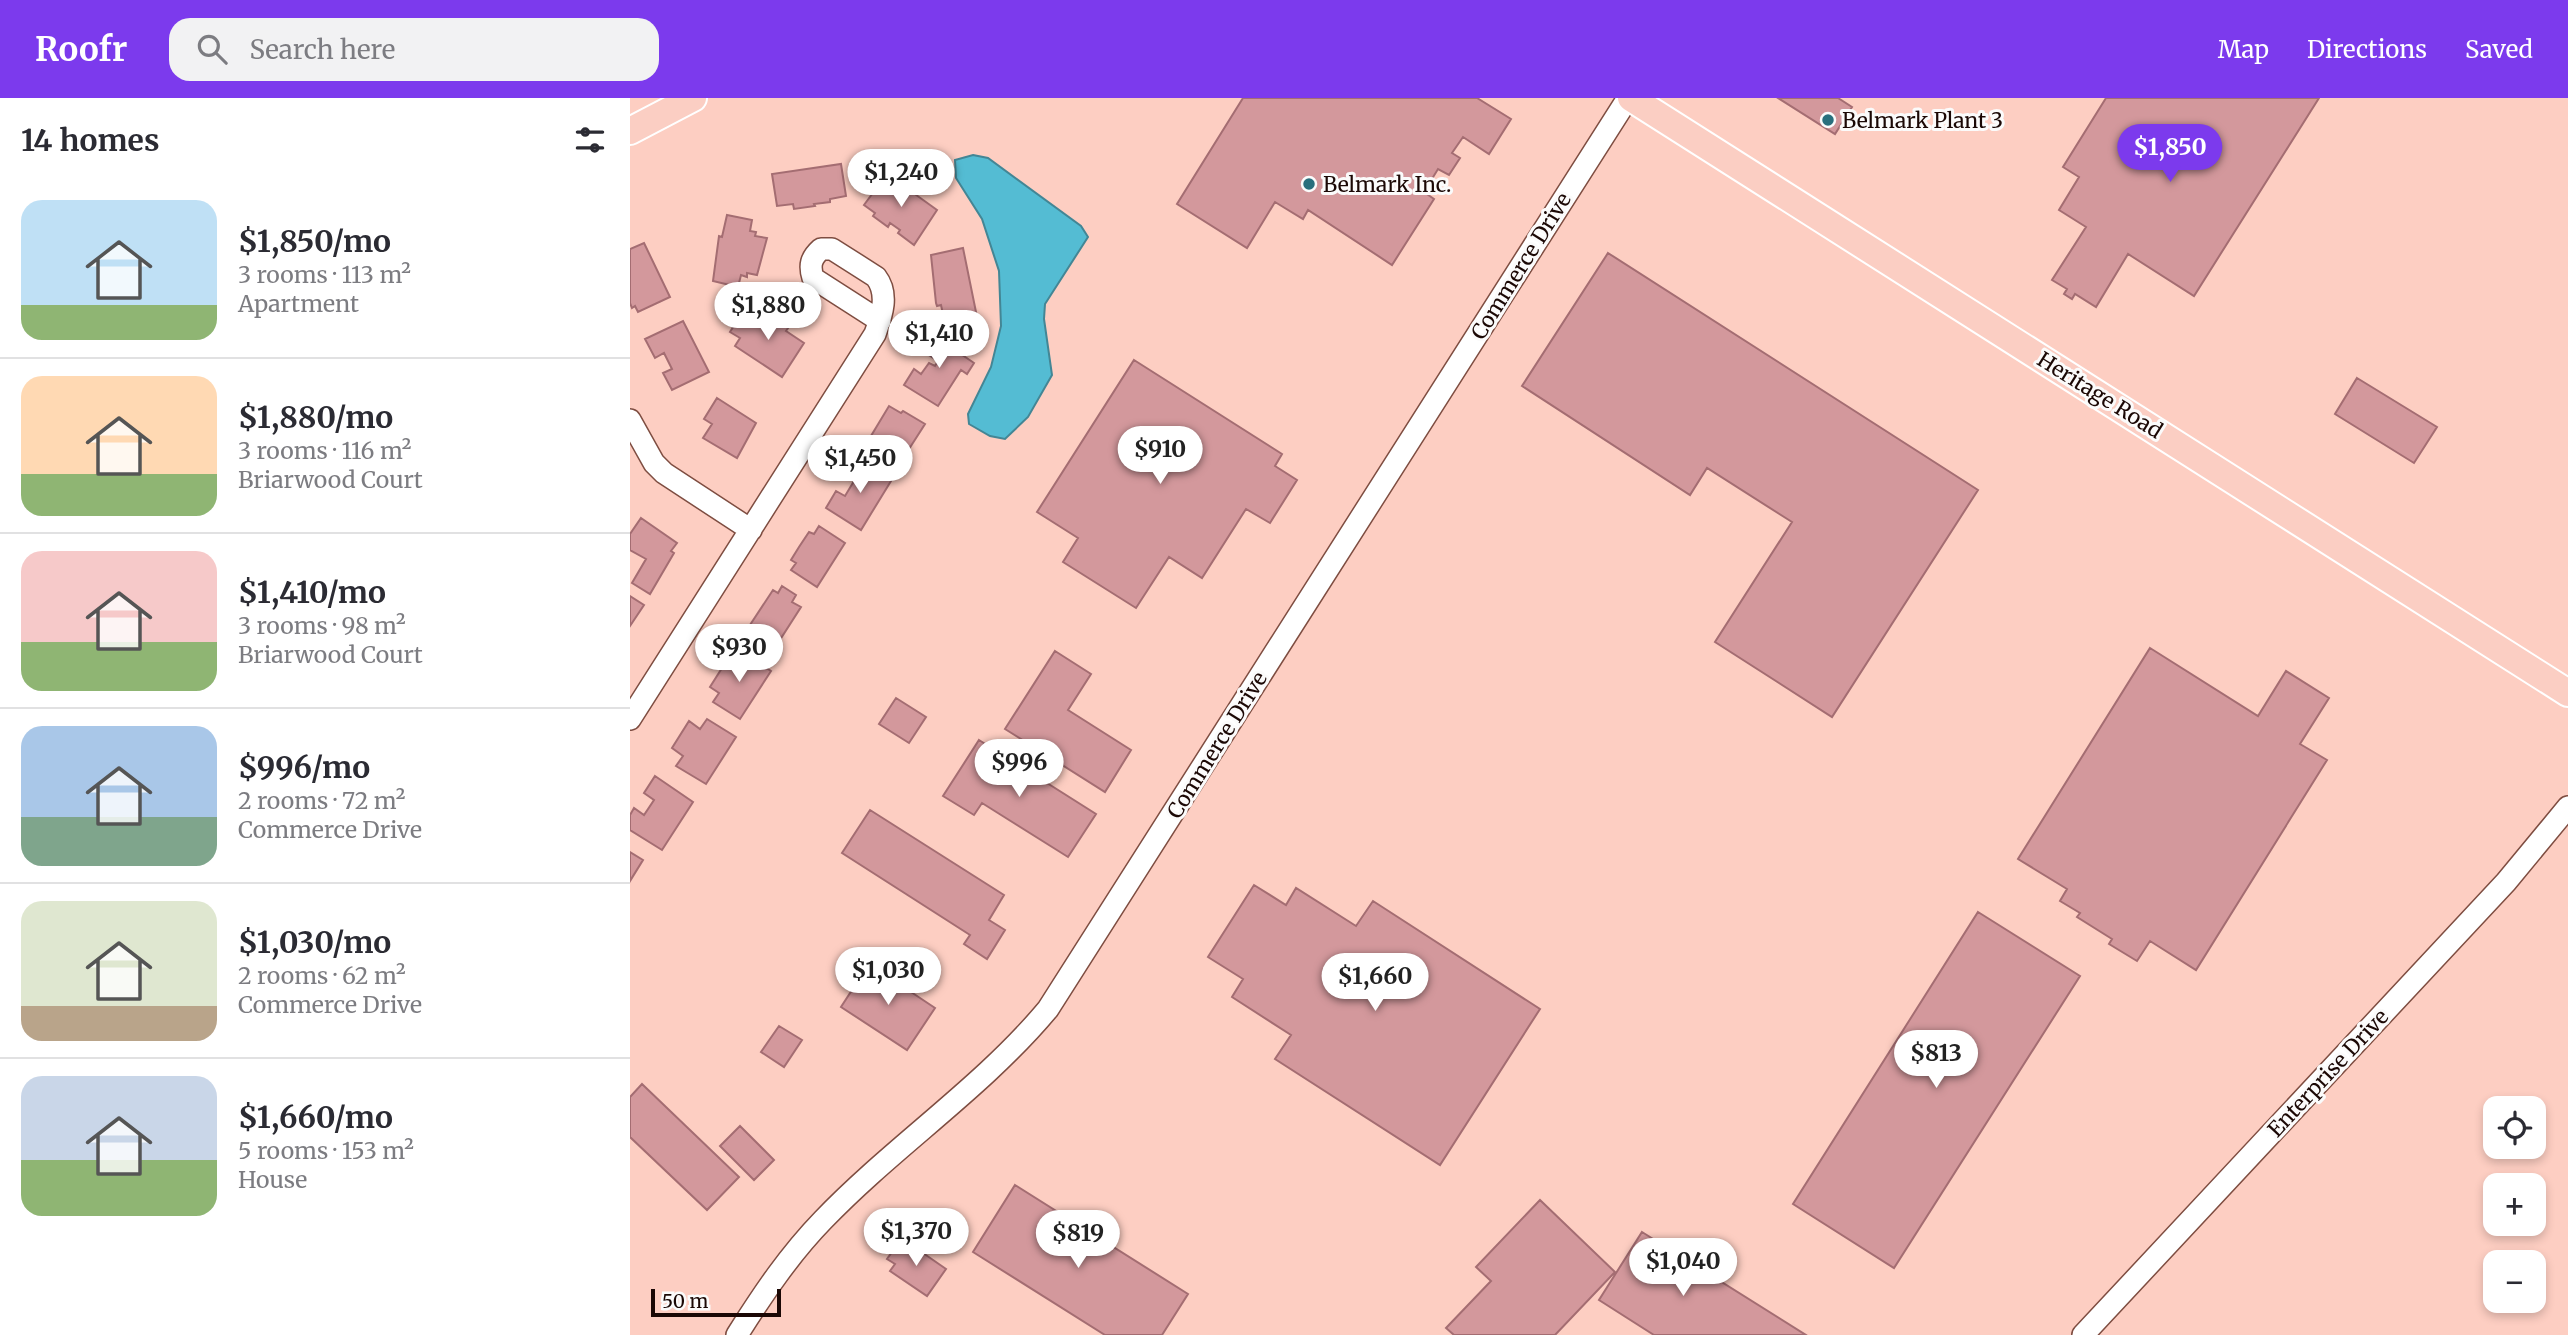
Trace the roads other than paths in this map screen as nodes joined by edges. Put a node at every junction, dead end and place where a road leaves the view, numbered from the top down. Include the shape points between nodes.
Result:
1 (1629, 98) edge
2 (684, 101) edge
3 (630, 131) edge
4 (880, 321) dead end
5 (630, 420) edge
6 (751, 530) junction
7 (2568, 693) edge
8 (630, 719) edge
9 (2568, 807) edge
10 (737, 1335) edge
11 (2083, 1335) edge

1 - 7 main road, Heritage Road
1 - 10 street, Commerce Drive via 1048,1009 1010,1050 824,1218 767,1287
2 - 3 main road
4 - 6 street
5 - 6 street via 664,472
6 - 8 street
9 - 11 street, Enterprise Drive via 2506,882

